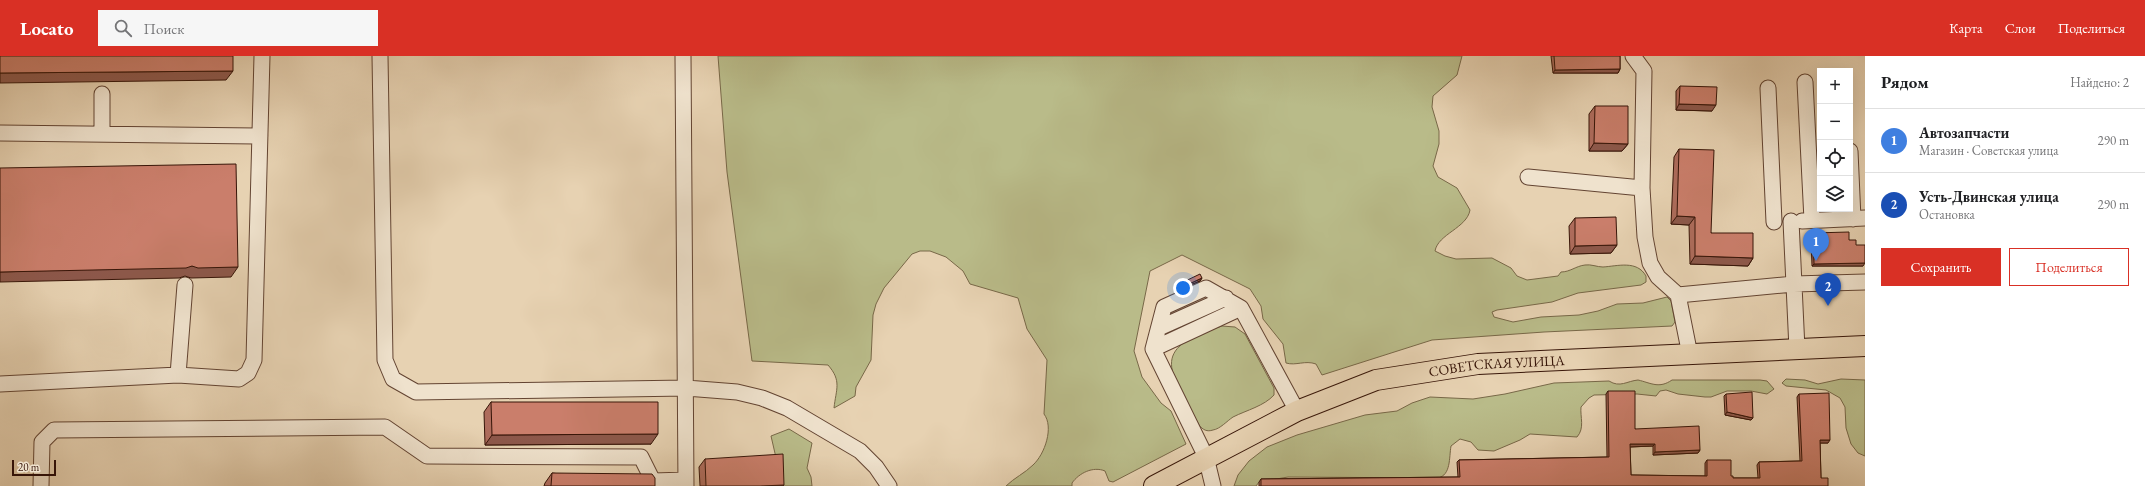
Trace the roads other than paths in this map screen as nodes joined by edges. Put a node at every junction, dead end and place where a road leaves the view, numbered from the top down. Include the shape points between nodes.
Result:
1 (262, 56) edge
2 (380, 56) edge
3 (682, 56) edge
4 (1633, 56) edge
5 (1805, 82) dead end
6 (1768, 88) dead end
7 (102, 94) dead end
8 (0, 132) edge
9 (102, 134) junction
10 (260, 136) junction
11 (1853, 173) edge
12 (1528, 177) dead end
13 (1642, 188) junction
14 (1859, 218) edge
15 (1812, 220) junction
16 (1791, 222) junction
17 (1865, 282) edge
18 (1794, 284) junction
19 (185, 285) dead end
20 (1678, 295) junction
21 (1241, 308) junction
22 (1865, 346) edge
23 (1153, 349) junction
24 (1797, 349) junction
25 (1690, 355) junction
26 (178, 375) junction
27 (0, 384) edge
28 (686, 388) junction
29 (1297, 411) junction
30 (1206, 457) junction
31 (686, 483) edge
32 (41, 486) edge
33 (889, 486) edge
34 (1154, 486) edge
35 (1213, 486) edge

1 - 10 street
2 - 28 street via 385,360 393,379 416,392
3 - 28 street
4 - 13 street via 1644,71
5 - 15 street
6 - 16 street via 1770,222
7 - 9 street
8 - 9 street
9 - 10 street
10 - 26 street via 254,360 248,372 239,379
11 - 14 street
12 - 13 street
13 - 20 street via 1645,237 1650,264 1658,277
14 - 15 street
15 - 16 street
16 - 18 street
17 - 18 street
18 - 20 street
18 - 24 street
19 - 26 street
20 - 25 street
21 - 23 street
21 - 23 street via 1206,288 1164,307
21 - 29 street
22 - 24 main road, СОВЕТСКАЯ УЛИЦА
23 - 30 street
24 - 25 main road, СОВЕТСКАЯ УЛИЦА
25 - 29 main road, СОВЕТСКАЯ УЛИЦА via 1478,364 1376,380
26 - 27 street
28 - 31 street
28 - 33 street via 737,392 787,408 860,451 876,467
29 - 30 main road, СОВЕТСКАЯ УЛИЦА
30 - 34 main road, СОВЕТСКАЯ УЛИЦА
30 - 35 street
31 - 32 street via 653,481 641,457 427,456 385,427 54,430 42,442

